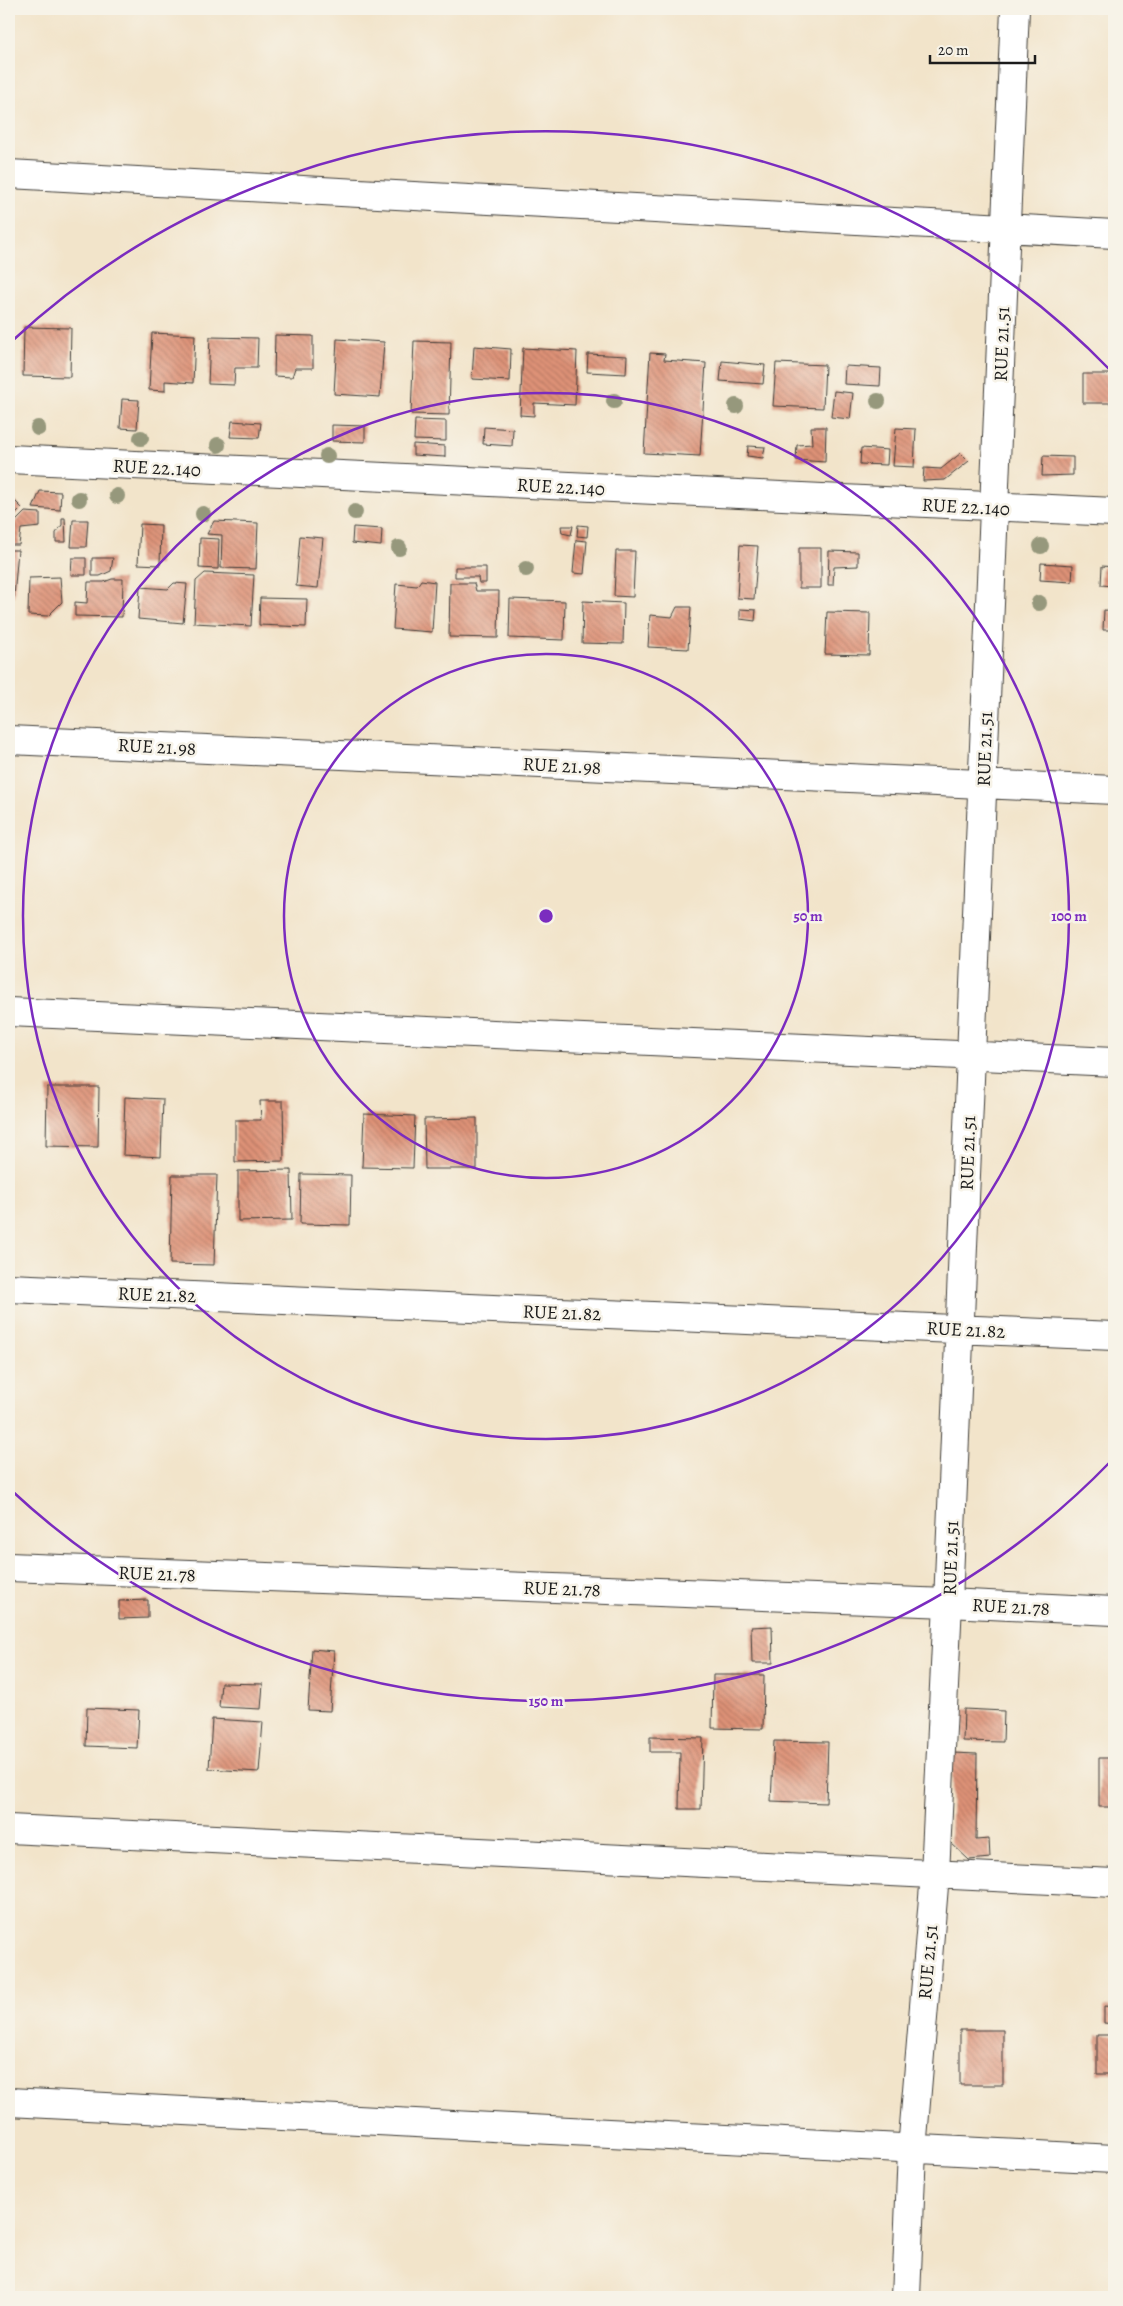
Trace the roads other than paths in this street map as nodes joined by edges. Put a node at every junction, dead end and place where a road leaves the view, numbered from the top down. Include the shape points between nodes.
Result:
1 (1015, 9) edge
2 (9, 174) edge
3 (1006, 230) junction
4 (1114, 234) edge
5 (9, 460) edge
6 (994, 507) junction
7 (1114, 512) edge
8 (9, 740) edge
9 (982, 784) junction
10 (1114, 790) edge
11 (9, 1012) edge
12 (970, 1056) junction
13 (1114, 1062) edge
14 (9, 1288) edge
15 (959, 1329) junction
16 (1114, 1336) edge
17 (9, 1567) edge
18 (948, 1603) junction
19 (1114, 1611) edge
20 (9, 1829) edge
21 (934, 1874) junction
22 (1114, 1883) edge
23 (9, 2102) edge
24 (912, 2150) junction
25 (1114, 2159) edge
26 (906, 2297) edge

1 - 3 street, RUE 21.51
2 - 3 street
3 - 4 street
3 - 6 street, RUE 21.51
5 - 6 street, RUE 22.140
6 - 7 street, RUE 22.140
6 - 9 street, RUE 21.51
8 - 9 street, RUE 21.98
9 - 10 street, RUE 21.98
9 - 12 street, RUE 21.51
11 - 12 street
12 - 13 street
12 - 15 street, RUE 21.51
14 - 15 street, RUE 21.82
15 - 16 street, RUE 21.82
15 - 18 street, RUE 21.51
17 - 18 street, RUE 21.78
18 - 19 street, RUE 21.78
18 - 21 street, RUE 21.51
20 - 21 street
21 - 22 street
21 - 24 street, RUE 21.51
23 - 24 street
24 - 25 street
24 - 26 street, RUE 21.51

